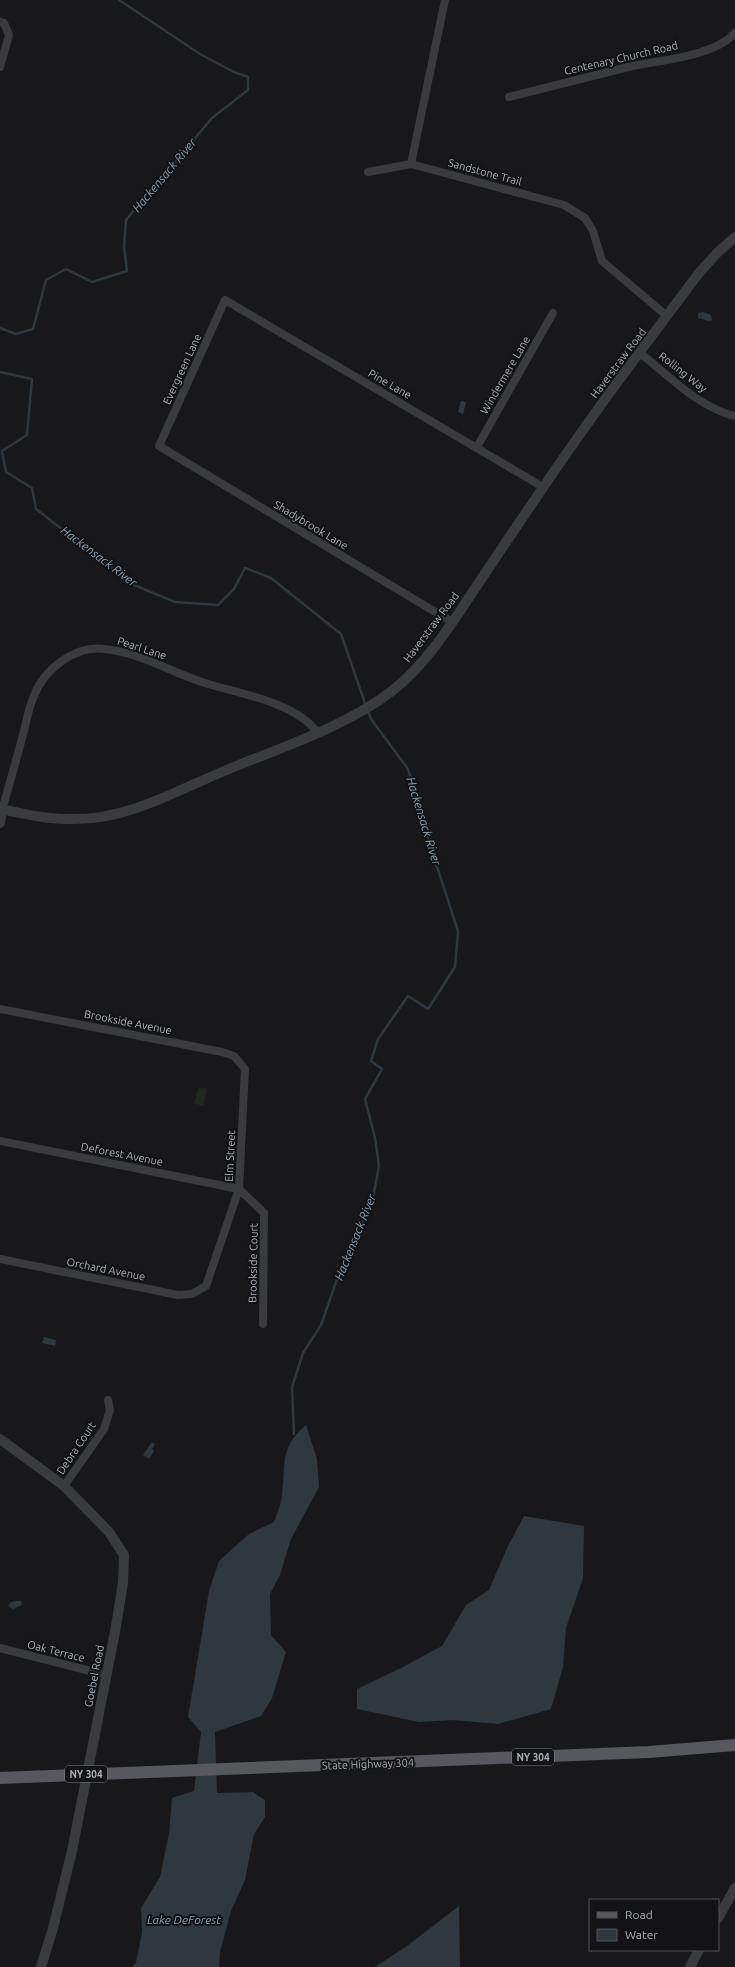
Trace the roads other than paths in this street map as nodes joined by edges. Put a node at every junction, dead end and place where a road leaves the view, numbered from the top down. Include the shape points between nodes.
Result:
1 (445, 0) edge
2 (0, 22) edge
3 (735, 33) edge
4 (0, 67) edge
5 (509, 97) dead end
6 (411, 164) junction
7 (368, 172) dead end
8 (735, 237) edge
9 (225, 300) joint
10 (553, 313) dead end
11 (667, 316) junction
12 (640, 353) junction
13 (735, 416) edge
14 (159, 446) joint
15 (477, 447) junction
16 (543, 487) junction
17 (452, 622) junction
18 (317, 732) junction
19 (1, 809) edge
20 (0, 823) edge
21 (0, 1009) edge
22 (245, 1069) joint
23 (0, 1141) edge
24 (239, 1189) junction
25 (0, 1259) edge
26 (206, 1286) joint
27 (263, 1324) dead end
28 (108, 1400) dead end
29 (0, 1439) edge
30 (64, 1486) junction
31 (0, 1648) edge
32 (106, 1675) junction
33 (735, 1746) edge
34 (87, 1774) junction
35 (0, 1778) edge
36 (735, 1888) edge
37 (719, 1916) edge
38 (698, 1951) edge
39 (41, 1967) edge
40 (690, 1967) edge

1 - 6 street
2 - 4 street via 4,24 9,35
3 - 5 street, Centenary Church Road via 720,45 695,53
6 - 7 street
6 - 11 street, Sandstone Trail via 564,205 585,218 593,231 602,260
8 - 11 street, Haverstraw Road via 699,273
9 - 14 street, Evergreen Lane
9 - 15 street, Pine Lane
10 - 15 street, Windermere Lane
11 - 12 street, Haverstraw Road
12 - 13 street, Rolling Way via 696,398
12 - 16 street, Haverstraw Road
14 - 17 street, Shadybrook Lane
15 - 16 street, Pine Lane
16 - 17 street, Haverstraw Road
17 - 18 street, Haverstraw Road via 424,659 391,691 371,705
18 - 19 street, Haverstraw Road via 170,796 126,812 100,818 73,819
18 - 19 street, Pearl Lane via 310,722 299,714 272,703 204,683 124,652 104,648 89,650 73,655 56,665 34,695
19 - 20 street
21 - 22 street, Brookside Avenue via 222,1052 234,1056
22 - 24 street, Elm Street
23 - 24 street, Deforest Avenue
24 - 26 street, Elm Street
24 - 27 street, Brookside Court via 264,1214
25 - 26 street, Orchard Avenue via 178,1295 192,1294
28 - 30 street, Debra Court via 110,1410 104,1429
29 - 30 street, Goebel Road
30 - 32 street, Goebel Road via 109,1532 124,1555 123,1583
31 - 32 street, Oak Terrace
32 - 34 street, Goebel Road
33 - 34 main road, State Highway 304 / NY 304 via 649,1752
34 - 35 main road, State Highway 304 / NY 304
34 - 39 street, Goebel Road via 66,1877
36 - 37 street
38 - 40 street

